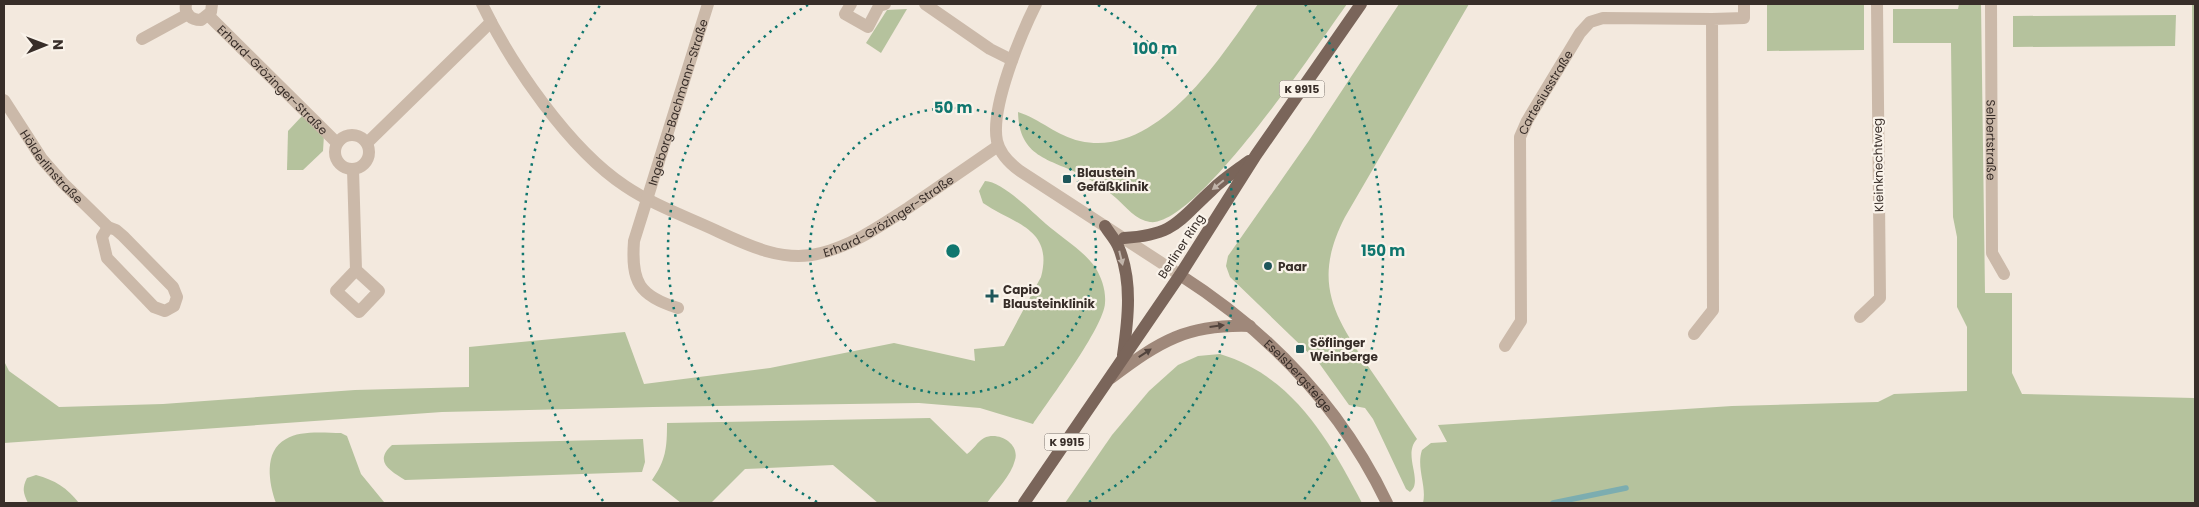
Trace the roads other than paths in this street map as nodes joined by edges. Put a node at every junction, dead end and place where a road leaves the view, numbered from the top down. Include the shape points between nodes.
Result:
1 (482, 4) edge
2 (708, 4) edge
3 (851, 4) edge
4 (925, 4) edge
5 (1036, 4) edge
6 (1361, 4) edge
7 (1744, 4) edge
8 (1877, 4) edge
9 (1991, 4) edge
10 (880, 5) edge
11 (187, 9) edge
12 (210, 10) edge
13 (1712, 19) junction
14 (491, 22) junction
15 (142, 39) dead end
16 (1012, 60) junction
17 (4, 100) edge
18 (337, 143) junction
19 (367, 143) junction
20 (998, 146) junction
21 (1256, 155) junction
22 (353, 169) junction
23 (646, 198) junction
24 (1105, 226) junction
25 (108, 227) junction
26 (1124, 238) junction
27 (356, 270) dead end
28 (2004, 274) dead end
29 (1180, 275) junction
30 (678, 308) dead end
31 (1860, 317) dead end
32 (1250, 326) junction
33 (1694, 334) dead end
34 (1505, 346) dead end
35 (1122, 360) junction
36 (1109, 380) junction
37 (1024, 503) edge
38 (1387, 503) edge

1 - 14 street, Erhard-Grözinger-Straße
2 - 23 street, Ingeborg-Bachmann-Straße
3 - 10 street via 845,14 868,27
4 - 16 street via 990,49
5 - 16 street
6 - 21 main road, Berliner Ring / K 9915
7 - 13 street, Cartesiusstraße via 1744,18
8 - 31 street, Kleinknechtweg via 1880,298
9 - 28 street, Selbertstraße via 1992,253
11 - 12 street, Erhard-Grözinger-Straße via 197,20
11 - 15 street, Erhard-Grözinger-Straße
12 - 18 street, Erhard-Grözinger-Straße
13 - 33 street via 1713,310
13 - 34 street, Cartesiusstraße via 1602,18 1590,22 1580,33 1520,136 1521,321
14 - 19 street
14 - 23 street, Erhard-Grözinger-Straße via 542,99 589,156 623,185
16 - 20 street via 998,115
17 - 25 street, Hölderlinstraße via 42,158
18 - 19 street, Erhard-Grözinger-Straße via 352,134
18 - 22 street, Erhard-Grözinger-Straße via 335,154 339,163
19 - 22 street via 368,160
20 - 23 street, Erhard-Grözinger-Straße via 856,241 801,257 781,256 759,248
20 - 24 street via 1011,164
21 -> 26 main road via 1212,189 1174,226 1157,234
21 - 29 main road, Berliner Ring / K 9915
22 - 27 street
23 - 30 street via 634,241 635,272 648,296
24 - 26 street
24 -> 35 main road via 1118,246 1125,271 1128,318
25 - 25 street, Hölderlinstraße via 102,237 106,258 154,307 166,311 174,306 177,297 173,287 123,236
26 - 29 street
29 - 32 street, Eselsbergsteige
29 - 35 main road, Berliner Ring / K 9915
36 -> 32 street via 1140,356 1184,332 1219,325
32 - 38 street, Eselsbergsteige via 1314,388 1361,454
35 - 36 main road, Berliner Ring / K 9915
36 - 37 main road, Berliner Ring / K 9915

